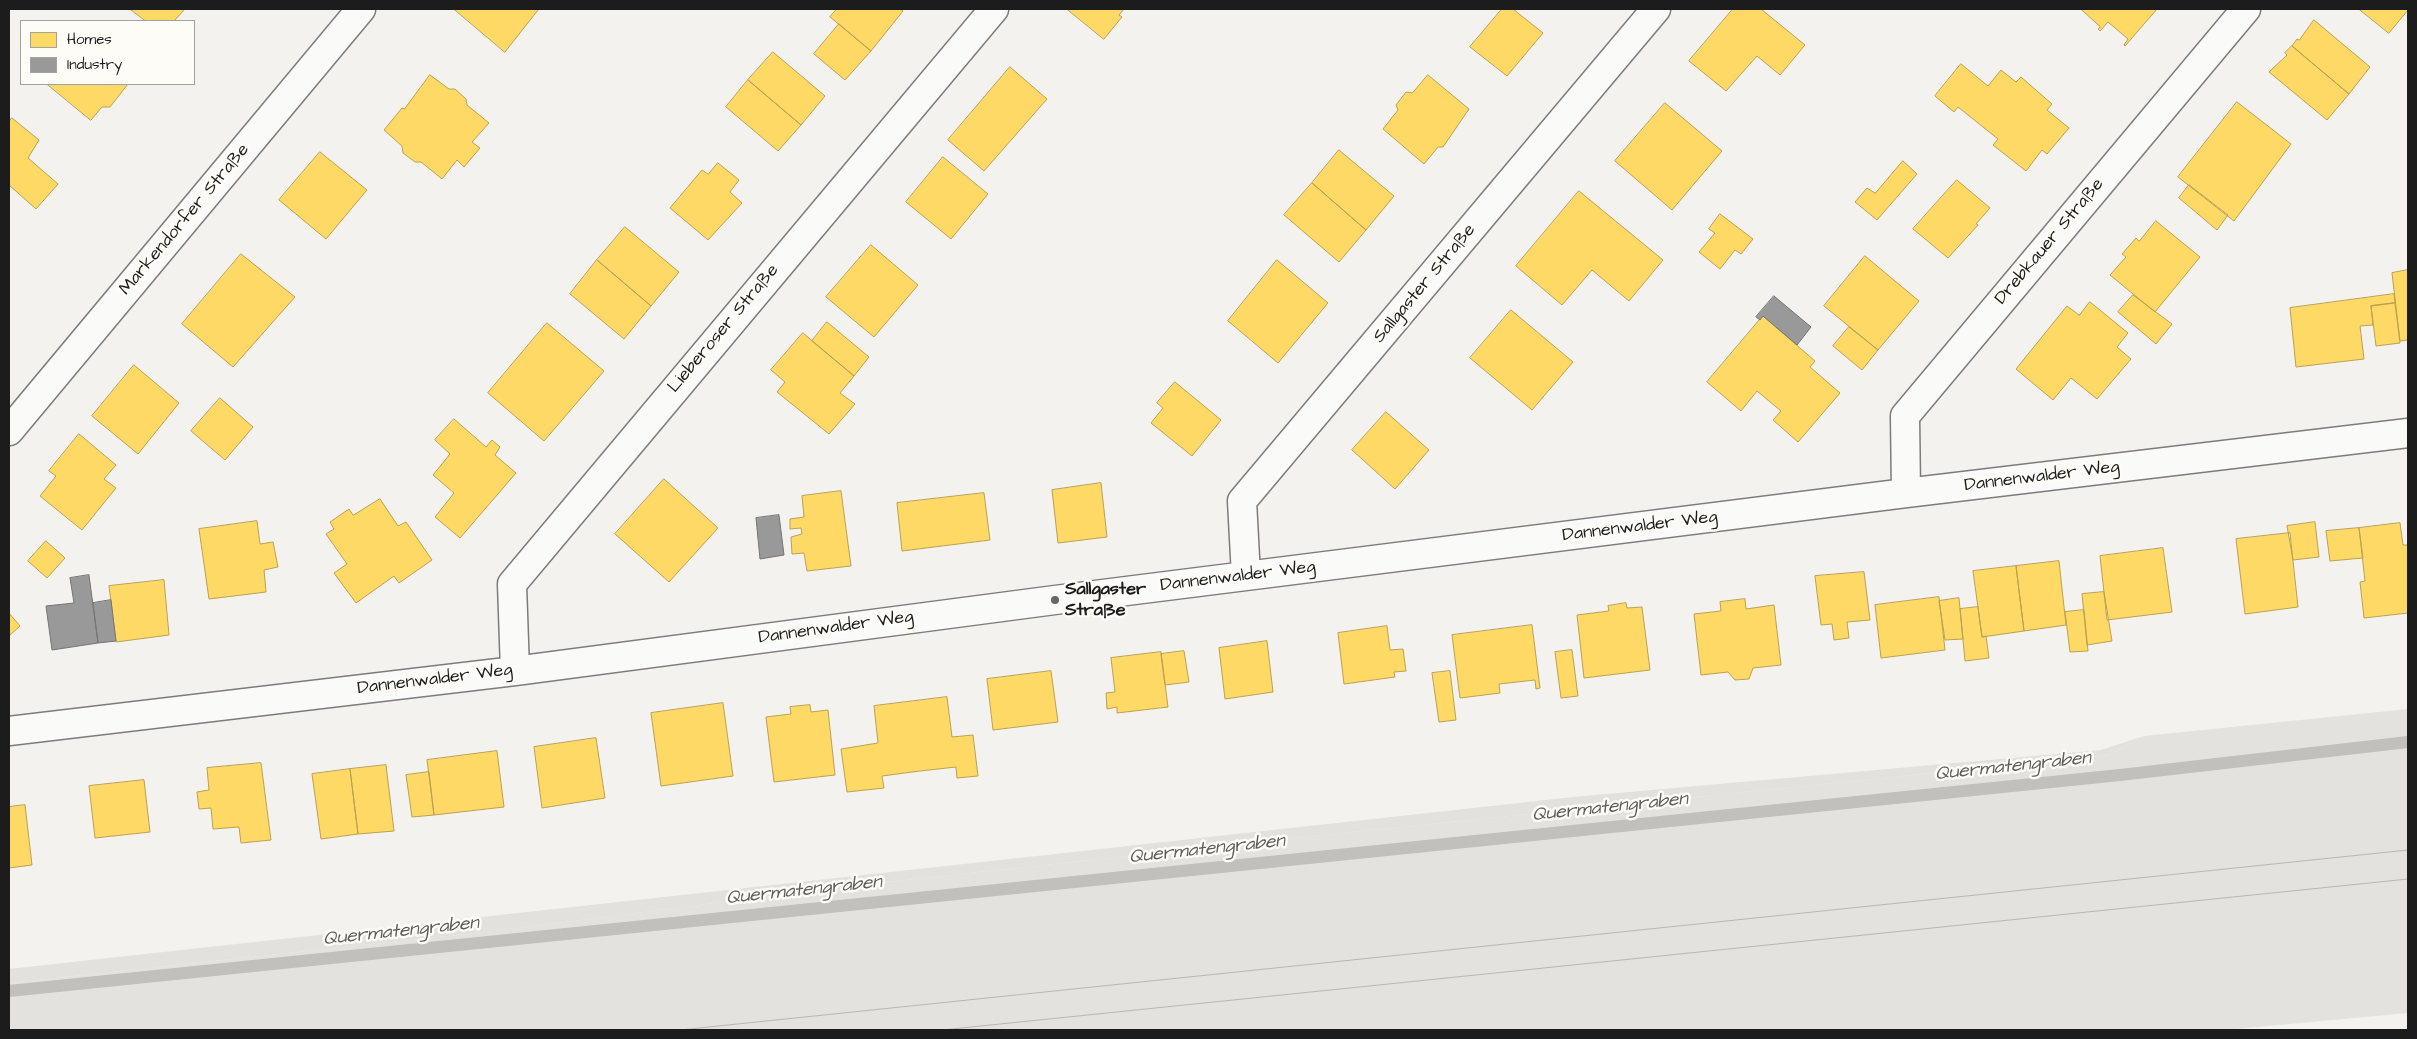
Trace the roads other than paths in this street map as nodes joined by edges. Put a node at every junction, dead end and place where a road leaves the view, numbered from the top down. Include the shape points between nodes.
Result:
1 (361, 9) edge
2 (994, 9) edge
3 (1656, 9) edge
4 (2246, 9) edge
5 (9, 431) edge
6 (2408, 433) edge
7 (1906, 493) junction
8 (1246, 576) junction
9 (515, 671) junction
10 (9, 731) edge

1 - 5 street, Markendorfer Straße
2 - 9 street, Lieberoser Straße via 512,584
3 - 8 street, Sallgaster Straße via 1242,501
4 - 7 street, Drebkauer Straße via 1904,416
6 - 7 street, Dannenwalder Weg
7 - 8 street, Dannenwalder Weg
8 - 9 street, Dannenwalder Weg
9 - 10 street, Dannenwalder Weg

